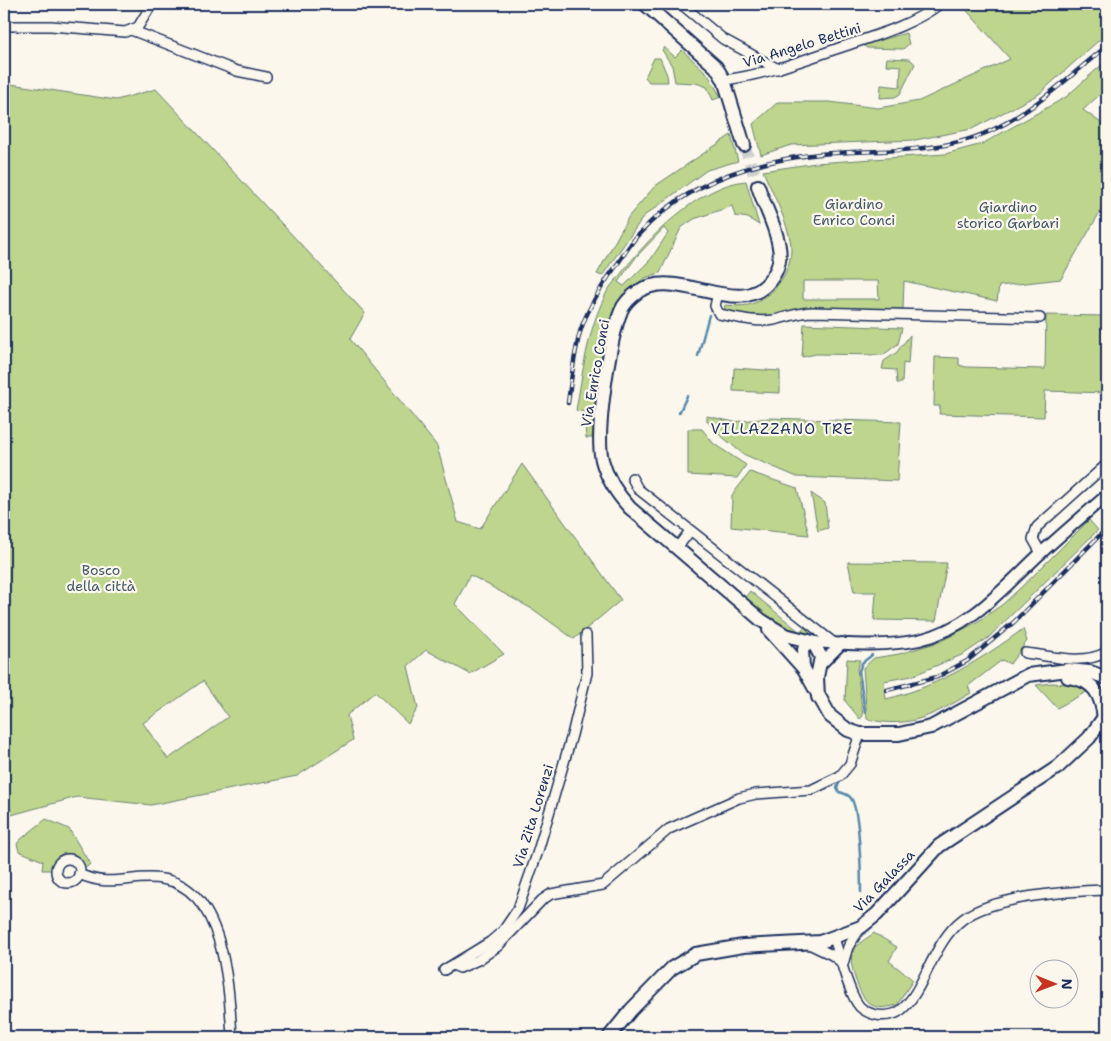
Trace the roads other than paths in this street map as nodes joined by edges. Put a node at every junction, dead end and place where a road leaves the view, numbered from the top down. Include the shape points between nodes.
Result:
1 (152, 4) edge
2 (645, 4) edge
3 (681, 4) edge
4 (940, 4) edge
5 (4, 26) edge
6 (131, 30) junction
7 (778, 69) junction
8 (266, 77) dead end
9 (724, 80) junction
10 (744, 145) tunnel mouth
11 (758, 186) tunnel mouth
12 (718, 293) junction
13 (1040, 318) dead end
14 (1107, 464) edge
15 (632, 478) dead end
16 (1107, 495) edge
17 (690, 531) junction
18 (677, 548) junction
19 (1041, 553) junction
20 (761, 620) junction
21 (586, 635) dead end
22 (813, 642) junction
23 (838, 643) junction
24 (1107, 652) edge
25 (1025, 653) dead end
26 (822, 663) junction
27 (804, 669) junction
28 (1107, 678) edge
29 (1000, 690) junction
30 (818, 697) junction
31 (1106, 716) edge
32 (860, 734) junction
33 (79, 874) dead end
34 (1107, 890) edge
35 (861, 927) junction
36 (834, 938) junction
37 (808, 943) junction
38 (843, 964) junction
39 (453, 965) junction
40 (444, 970) dead end
41 (232, 1037) edge
42 (609, 1037) edge

1 - 6 street via 138,27
2 - 9 main road via 705,56
3 - 7 street via 723,39
4 - 7 street, Via Angelo Bettini via 892,31
5 - 6 street
6 - 8 street via 238,71
7 - 9 street, Via Angelo Bettini
9 - 10 main road
11 - 12 main road, Via Enrico Conci via 777,239 778,264 770,281 755,292 746,296
12 - 13 street via 715,306 719,314 738,318 772,320 813,312
12 - 18 main road, Via Enrico Conci via 670,284 648,287 630,298 622,309 613,341 599,444 606,474 614,490 630,508
14 - 19 street via 1037,527 1033,539
15 - 17 street via 638,489
16 - 19 street, Via Enrico Conci
17 - 18 street
17 - 23 street
18 - 20 main road, Via Enrico Conci
19 - 23 street, Via Enrico Conci via 979,611 947,630 902,642
20 - 22 main road, Via Enrico Conci via 786,635
20 - 27 main road
21 - 39 street, Via Zita Lorenzi via 587,673 572,735 518,909 503,931
22 - 23 street, Via Enrico Conci
22 - 26 main road
22 - 27 street via 803,649
23 - 26 street
24 - 25 street via 1097,658 1075,660
26 - 30 main road via 817,677
27 - 30 main road
28 - 29 main road via 1090,672 1057,670 1020,678
29 - 31 main road via 1037,679 1077,678 1096,688
29 - 32 main road via 956,715 916,732
30 - 32 main road via 838,724
31 - 35 main road, Via Galassa via 1089,738 1058,767 939,846 877,914
32 - 39 street via 850,764 840,776 811,790 739,798 689,819 669,829 610,881 597,887 551,894 498,946 460,968
33 - 41 street via 107,882 162,879 182,886 200,901 214,926 222,953
34 - 38 street via 1017,899 968,916 940,946 909,1002 896,1014 877,1015 862,1009 855,999
35 - 36 main road, Via Galassa
35 - 38 street via 848,947
36 - 37 main road, Via Galassa
36 - 38 street
37 - 38 street
37 - 42 main road, Via Galassa via 716,949 684,960 649,990
39 - 40 street, Via Zita Lorenzi

